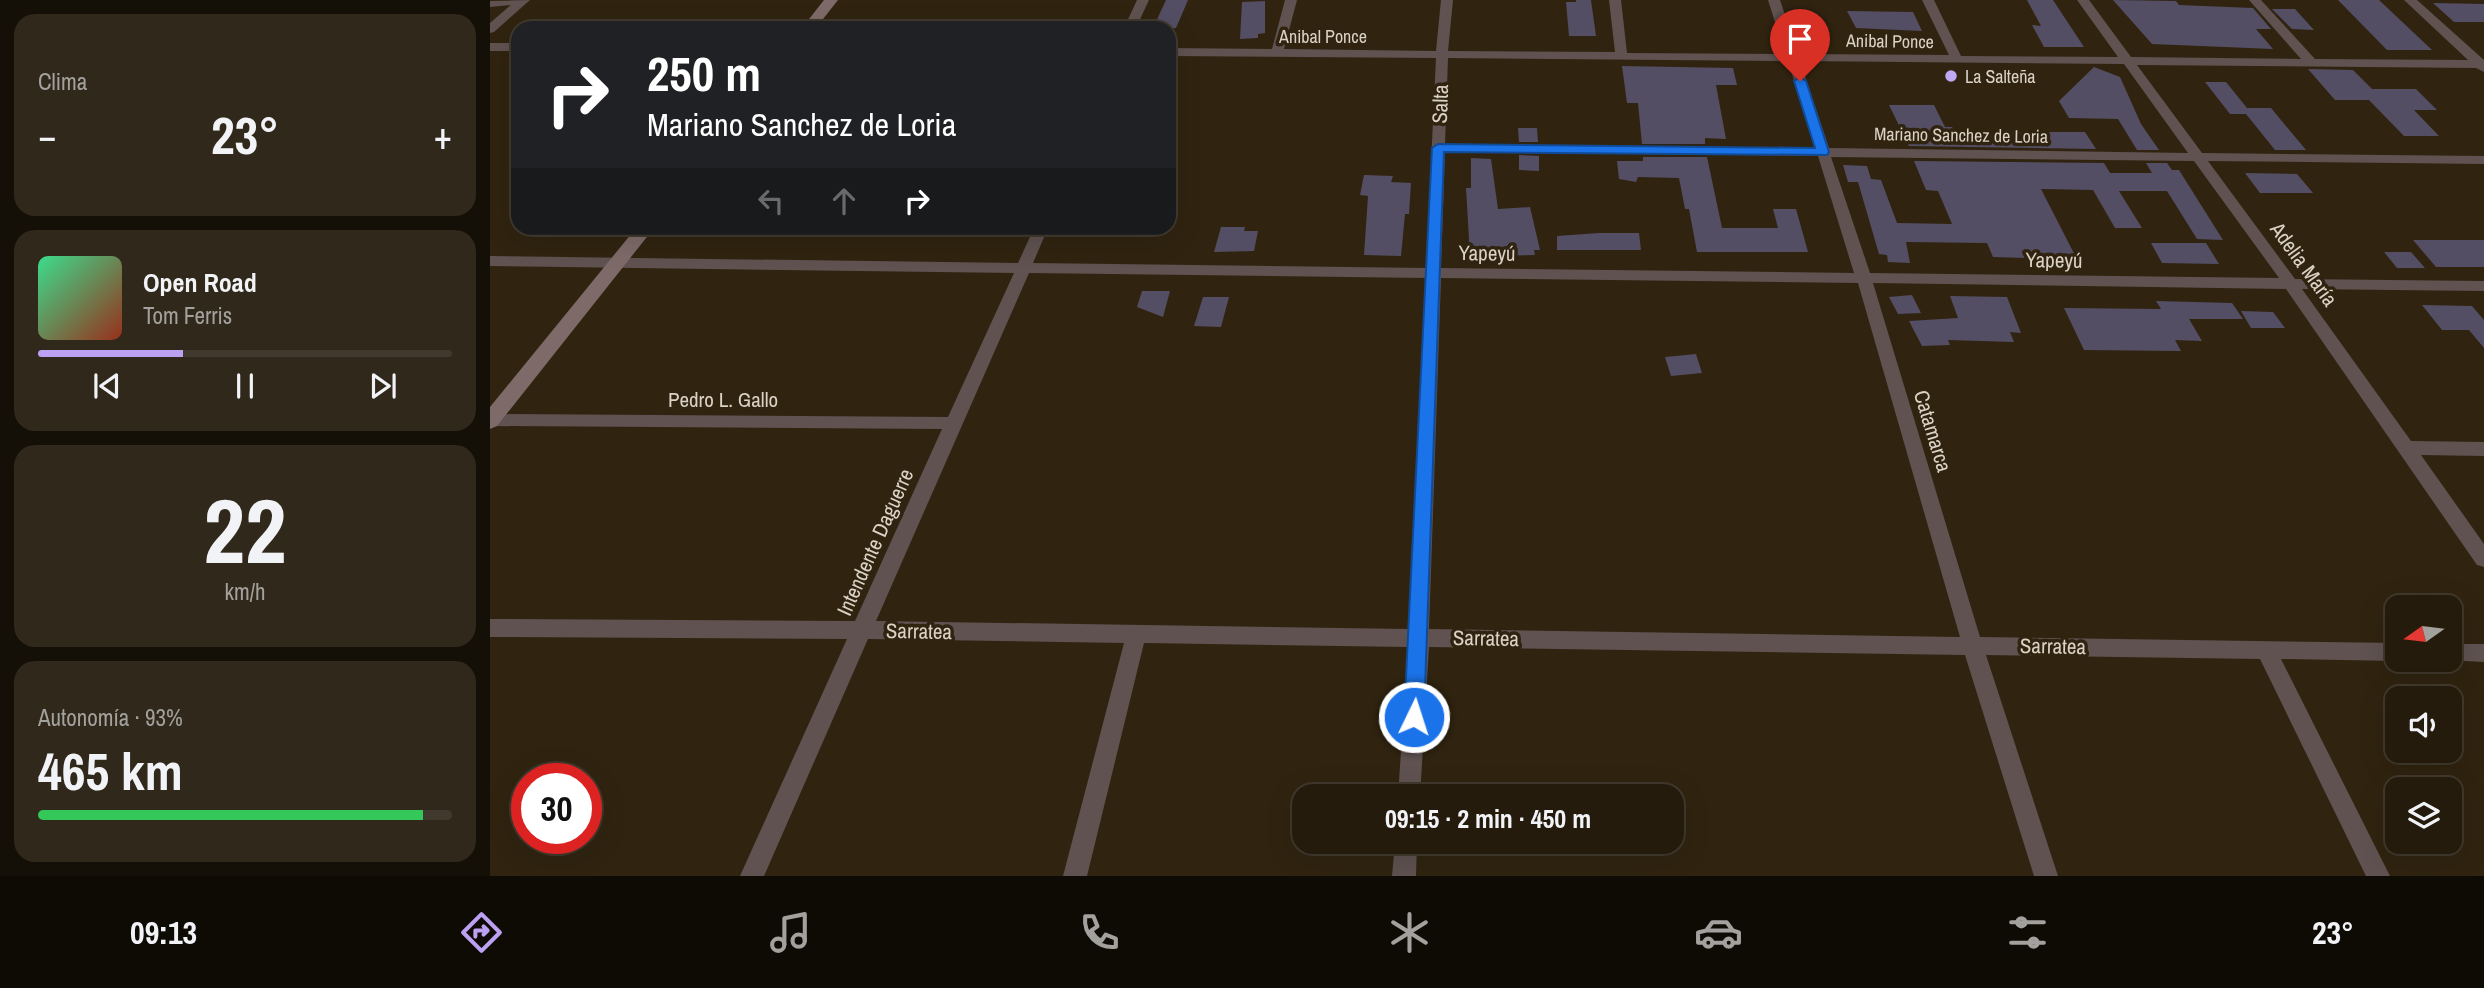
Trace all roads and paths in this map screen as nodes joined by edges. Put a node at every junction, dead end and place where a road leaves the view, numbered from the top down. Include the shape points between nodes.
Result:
1 (525, 0) edge
2 (831, 0) edge
3 (1143, 0) edge
4 (1291, 0) edge
5 (1447, 0) edge
6 (1615, 0) edge
7 (1774, 0) edge
8 (1928, 0) edge
9 (2083, 0) edge
10 (2255, 0) edge
11 (2410, 0) edge
12 (490, 4) edge
13 (814, 21) edge
14 (1133, 21) edge
15 (490, 29) edge
16 (490, 47) edge
17 (511, 47) edge
18 (1176, 52) edge
19 (1277, 53) junction
20 (1442, 54) junction
21 (1621, 55) junction
22 (1792, 57) junction
23 (1957, 59) junction
24 (2126, 60) junction
25 (2311, 62) junction
26 (2482, 65) edge
27 (1438, 148) junction
28 (1823, 152) junction
29 (2198, 157) junction
30 (2484, 160) edge
31 (639, 235) edge
32 (1038, 235) edge
33 (490, 261) edge
34 (617, 262) junction
35 (1023, 268) junction
36 (1434, 273) junction
37 (1864, 279) junction
38 (2291, 284) junction
39 (2484, 286) edge
40 (491, 421) edge
41 (954, 423) junction
42 (2406, 448) junction
43 (2484, 449) edge
44 (2484, 559) edge
45 (490, 628) edge
46 (861, 630) junction
47 (1136, 634) junction
48 (1419, 638) junction
49 (1972, 644) junction
50 (2264, 649) junction
51 (2385, 652) edge
52 (2462, 653) edge
53 (2484, 653) edge
54 (1410, 784) edge
55 (1405, 854) edge
56 (752, 876) edge
57 (1074, 876) edge
58 (1404, 876) edge
59 (2046, 876) edge
60 (2378, 876) edge

1 - 12 street
1 - 15 street
2 - 13 main road
3 - 14 street
4 - 19 street
5 - 20 street, Salta
6 - 21 street
7 - 22 street, Catamarca
8 - 23 street
9 - 24 street, Adelia María
10 - 25 street
11 - 26 street
16 - 17 street
18 - 19 street, Anibal Ponce
19 - 20 street, Anibal Ponce
20 - 21 street, Anibal Ponce
20 - 27 street, Salta
21 - 22 street, Anibal Ponce
22 - 23 street, Anibal Ponce
22 - 28 street, Catamarca
23 - 24 street, Anibal Ponce
24 - 25 street, Anibal Ponce
24 - 29 street, Adelia María
25 - 26 street, Anibal Ponce
27 - 28 street, Mariano Sanchez de Loria
27 - 36 street, Salta
28 - 29 street, Mariano Sanchez de Loria
28 - 37 street, Catamarca
29 - 30 street, Mariano Sanchez de Loria
29 - 38 street, Adelia María
31 - 34 main road
32 - 35 street, Intendente Daguerre
33 - 34 street, Yapeyú
34 - 35 street, Yapeyú
34 - 40 main road
35 - 36 street, Yapeyú
35 - 41 street, Intendente Daguerre
36 - 37 street, Yapeyú
36 - 48 street, Salta
37 - 38 street, Yapeyú
37 - 49 street, Catamarca
38 - 39 street, Yapeyú
38 - 42 street, Adelia María
40 - 41 street, Pedro L. Gallo
41 - 46 street, Intendente Daguerre
42 - 43 street
42 - 44 street, Adelia María
45 - 46 street, Sarratea
46 - 47 street, Sarratea
46 - 56 street, Intendente Daguerre
47 - 48 street, Sarratea
47 - 57 street
48 - 49 street, Sarratea
48 - 54 street, Salta
49 - 50 street, Sarratea
49 - 59 street, Catamarca
50 - 51 street, Sarratea
50 - 60 street
52 - 53 street
55 - 58 street

